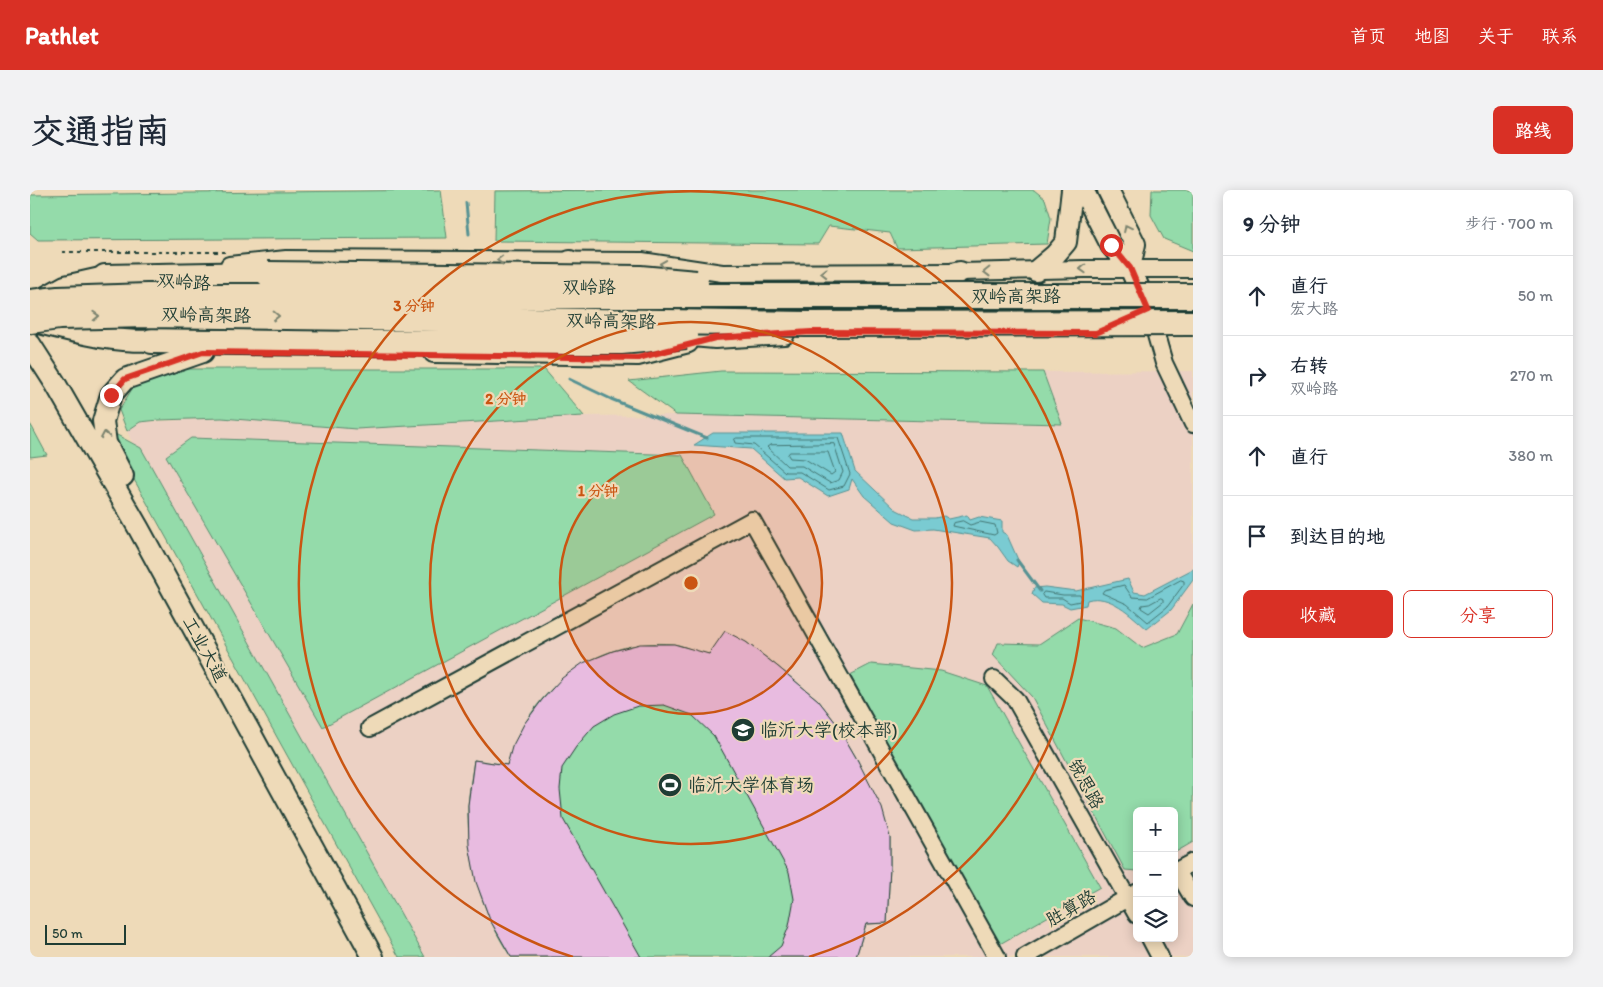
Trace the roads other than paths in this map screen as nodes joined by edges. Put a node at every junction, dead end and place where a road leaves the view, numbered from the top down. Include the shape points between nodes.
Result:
1 (1072, 190) edge
2 (1083, 190) edge
3 (1108, 190) edge
4 (570, 260) junction
5 (1130, 268) junction
6 (1193, 269) edge
7 (1036, 271) junction
8 (960, 272) junction
9 (105, 277) junction
10 (898, 286) junction
11 (622, 287) junction
12 (1193, 295) edge
13 (850, 296) junction
14 (30, 304) edge
15 (1148, 310) junction
16 (30, 321) edge
17 (1193, 323) edge
18 (807, 324) junction
19 (1193, 330) edge
20 (715, 338) junction
21 (152, 342) junction
22 (30, 344) edge
23 (203, 352) junction
24 (30, 357) edge
25 (1190, 411) edge
26 (1193, 424) edge
27 (139, 529) junction
28 (994, 679) dead end
29 (370, 728) dead end
30 (1193, 862) edge
31 (1178, 870) edge
32 (1178, 874) edge
33 (1132, 896) edge
34 (1193, 898) edge
35 (1152, 942) edge
36 (362, 957) edge
37 (373, 957) edge
38 (997, 957) edge
39 (1026, 957) edge
40 (1160, 957) edge

1 - 7 main road via 1066,242
2 - 5 main road via 1111,245
5 -> 3 main road via 1134,244
8 -> 4 street via 722,273 642,260
4 -> 9 street via 286,259
4 - 11 main road
5 - 6 street
5 -> 7 street
5 - 15 main road
7 -> 8 street
8 - 10 main road
9 - 11 main road, 双岭路 via 263,288
9 - 13 highway, bridge via 268,274 640,278
9 - 14 main road, 双岭路 via 65,286
10 - 11 main road, 双岭路
10 - 15 main road, 双岭路 via 1087,284
12 - 13 highway, 双岭高架路, bridge
12 - 15 main road
13 - 14 highway, 双岭高架路, bridge via 147,296 58,299
15 - 19 main road, 双岭路
15 - 20 main road via 1096,333 811,332
15 - 25 street via 1164,362
16 -> 18 highway, 双岭高架路, bridge via 59,317 147,315
16 - 21 main road via 103,339
17 - 18 highway, 双岭高架路, bridge
18 - 21 highway, bridge via 621,342
20 - 21 main road via 590,328 346,330
20 - 23 street via 638,358
21 - 23 street
22 - 27 main road, 工业大道
27 -> 23 main road via 136,503 106,443 103,421 111,395 125,379
24 - 36 main road, 工业大道 via 42,384 130,534
25 - 26 street
27 - 37 main road, 工业大道
28 - 33 street, 锐思路 via 1015,699
29 - 38 street via 752,520
30 - 31 street
32 - 34 street
33 - 39 street, 胜算路
35 - 40 street

